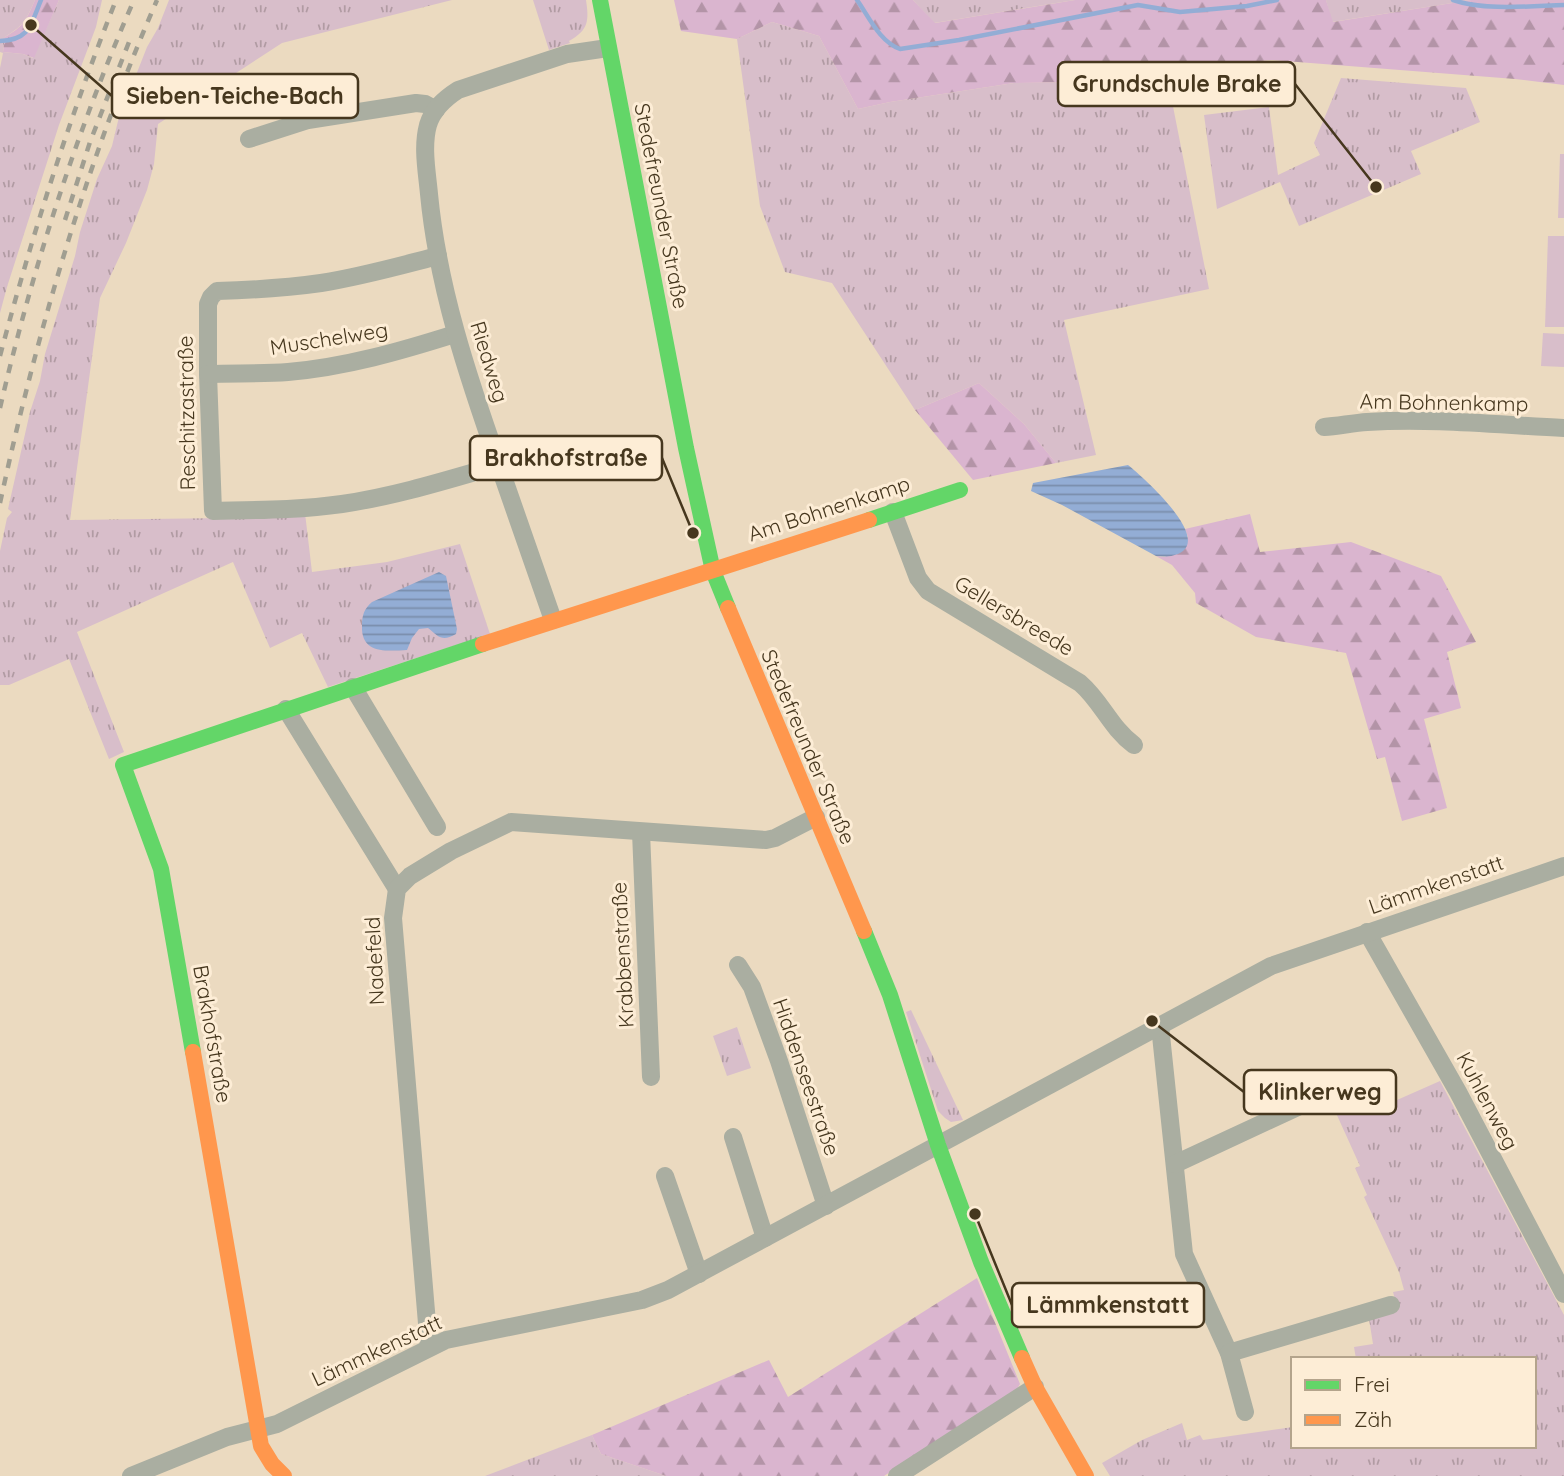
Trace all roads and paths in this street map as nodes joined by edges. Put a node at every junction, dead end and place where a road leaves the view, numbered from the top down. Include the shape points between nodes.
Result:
1 (600, 0) edge
2 (608, 48) junction
3 (436, 110) junction
4 (249, 139) dead end
5 (438, 256) junction
6 (456, 334) junction
7 (208, 374) junction
8 (1324, 427) dead end
9 (1564, 428) edge
10 (499, 465) junction
11 (960, 490) dead end
12 (893, 512) junction
13 (713, 571) junction
14 (553, 620) junction
15 (353, 687) junction
16 (286, 709) junction
17 (1134, 745) dead end
18 (816, 817) junction
19 (437, 827) dead end
20 (641, 832) junction
21 (1564, 866) edge
22 (397, 889) junction
23 (1367, 932) junction
24 (738, 965) dead end
25 (1160, 1026) junction
26 (652, 1077) dead end
27 (1304, 1104) dead end
28 (733, 1137) dead end
29 (938, 1144) junction
30 (1175, 1164) junction
31 (664, 1176) dead end
32 (826, 1206) junction
33 (765, 1238) junction
34 (699, 1274) junction
35 (1564, 1294) edge
36 (1391, 1305) dead end
37 (429, 1347) junction
38 (1229, 1353) junction
39 (1028, 1391) junction
40 (1245, 1412) dead end
41 (259, 1429) junction
42 (131, 1476) edge
43 (284, 1476) edge
44 (897, 1476) edge
45 (1086, 1476) edge

1 - 2 street, Stedefreunder Straße
2 - 3 street via 567,54 470,85 445,98
2 - 13 street, Stedefreunder Straße
3 - 4 street via 416,103 308,120
3 - 5 street, Riedweg via 428,125 426,149
5 - 6 street, Riedweg
5 - 7 street, Reschitzastraße via 323,283 217,291 208,304
6 - 7 street, Muschelweg via 330,366
6 - 10 street, Riedweg
7 - 10 street, Reschitzastraße via 213,511 340,504 409,491
8 - 9 street, Am Bohnenkamp via 1394,421
10 - 14 street, Riedweg
11 - 12 street, Am Bohnenkamp
12 - 13 street, Am Bohnenkamp
12 - 17 street, Gellersbreede via 928,591 1080,683 1117,731
13 - 14 street, Brakhofstraße
13 - 18 street, Stedefreunder Straße
14 - 15 street, Brakhofstraße
15 - 16 street, Brakhofstraße
15 - 19 street
16 - 22 street
16 - 41 street, Brakhofstraße via 123,765 161,869
18 - 20 street, Nadefeld via 766,841
18 - 29 street, Stedefreunder Straße via 890,995
20 - 22 street, Nadefeld via 511,822 451,851
20 - 26 street, Krabbenstraße
21 - 23 street, Lämmkenstatt
22 - 37 street, Nadefeld via 393,918
23 - 25 street, Lämmkenstatt via 1271,966
23 - 35 street, Kuhlenweg
24 - 32 street, Hiddenseestraße via 752,986
25 - 29 street, Lämmkenstatt
25 - 30 street
27 - 30 street
28 - 33 street
29 - 32 street, Lämmkenstatt
29 - 39 street, Stedefreunder Straße
30 - 38 street via 1184,1254
31 - 34 street
32 - 33 street, Lämmkenstatt
33 - 34 street, Lämmkenstatt
34 - 37 street, Lämmkenstatt via 642,1300
36 - 38 street
37 - 41 street, Lämmkenstatt
38 - 40 street
39 - 44 street
39 - 45 street, Stedefreunder Straße
41 - 42 street, Lämmkenstatt via 227,1437
41 - 43 street, Brakhofstraße via 261,1446

